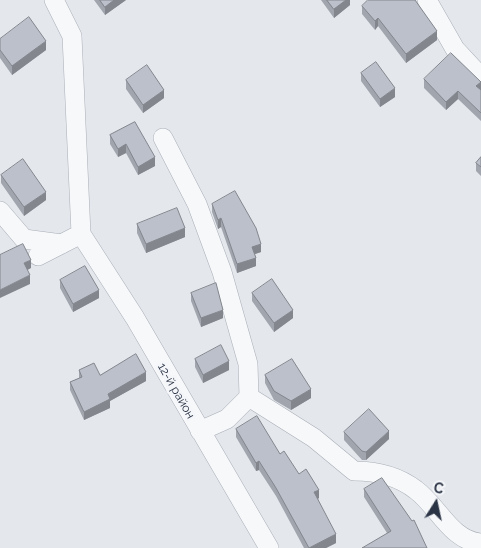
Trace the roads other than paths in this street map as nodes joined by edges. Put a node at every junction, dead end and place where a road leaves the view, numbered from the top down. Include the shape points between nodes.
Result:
1 (54, 0) edge
2 (427, 0) edge
3 (481, 77) edge
4 (164, 138) dead end
5 (0, 211) edge
6 (81, 234) junction
7 (62, 244) junction
8 (38, 256) dead end
9 (249, 397) junction
10 (200, 431) junction
11 (481, 543) edge
12 (269, 548) edge

1 - 6 street via 72,36
2 - 3 street via 455,49
4 - 9 street via 197,204 222,272 248,364
5 - 7 street via 24,239
6 - 7 street
6 - 10 street, 12-й район via 135,318
7 - 8 street
9 - 10 street via 227,419
9 - 11 street via 314,438 354,471 374,471 417,490 447,524 470,542
10 - 12 street, 12-й район

